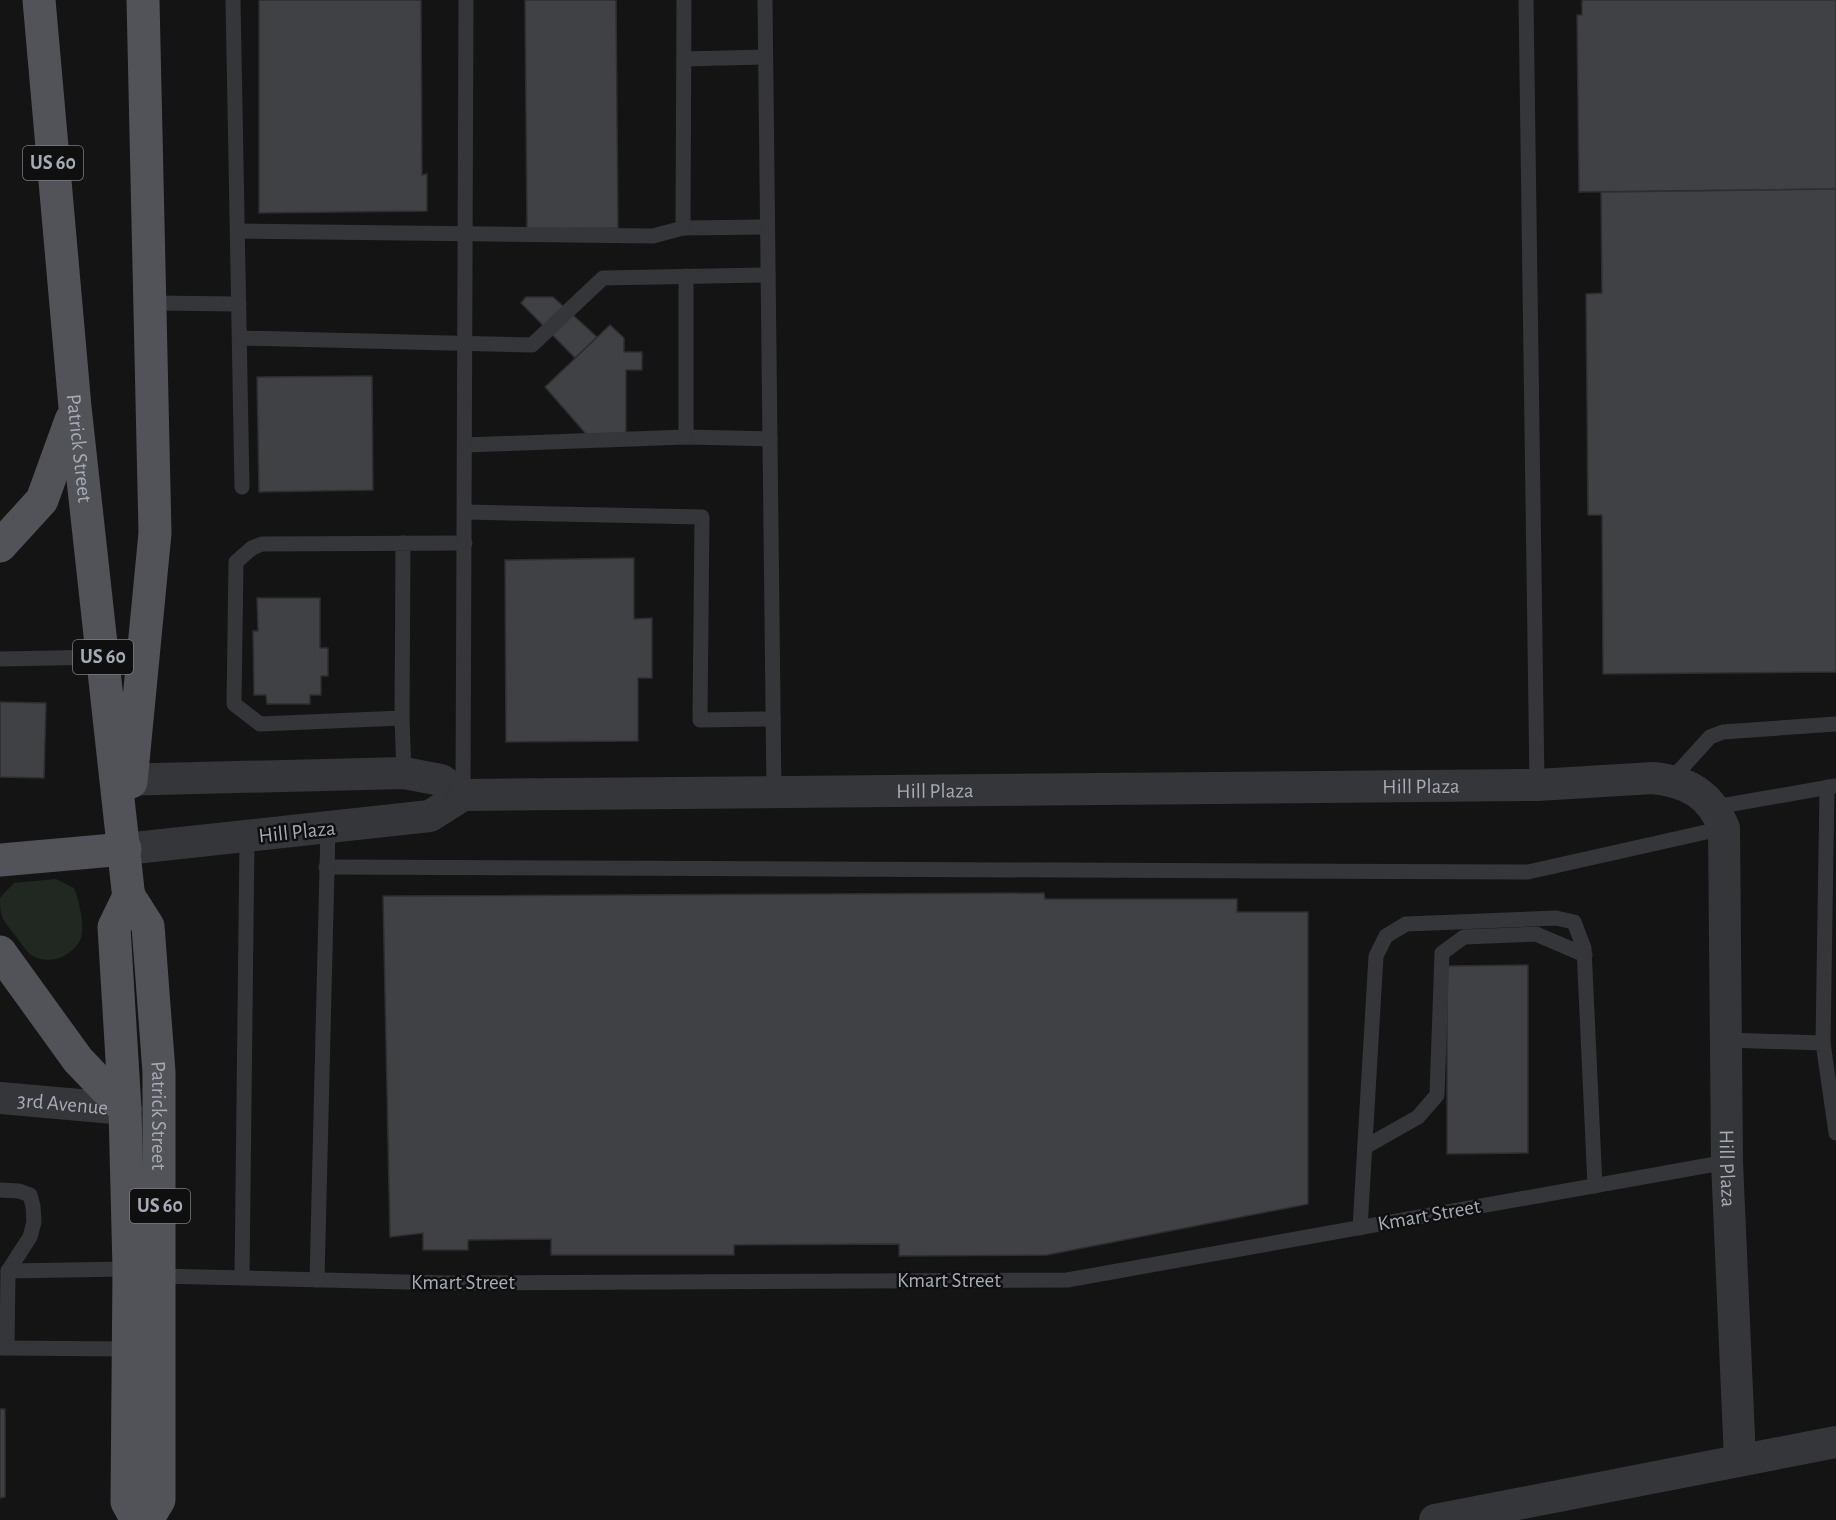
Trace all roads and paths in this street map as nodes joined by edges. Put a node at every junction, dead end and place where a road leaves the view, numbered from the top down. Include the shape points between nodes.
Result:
1 (39, 0) edge
2 (143, 0) edge
3 (233, 0) edge
4 (466, 0) edge
5 (684, 0) edge
6 (765, 0) edge
7 (1526, 0) edge
8 (765, 57) junction
9 (684, 59) junction
10 (767, 227) junction
11 (683, 228) junction
12 (238, 231) junction
13 (466, 235) junction
14 (768, 275) junction
15 (686, 276) junction
16 (151, 303) junction
17 (239, 304) junction
18 (240, 338) junction
19 (465, 342) junction
20 (75, 407) junction
21 (686, 438) junction
22 (770, 439) junction
23 (465, 445) junction
24 (242, 488) dead end
25 (465, 512) junction
26 (403, 543) junction
27 (465, 543) junction
28 (0, 546) edge
29 (103, 657) junction
30 (0, 658) edge
31 (402, 718) junction
32 (773, 719) junction
33 (1836, 724) edge
34 (404, 774) junction
35 (124, 780) junction
36 (1671, 780) junction
37 (1537, 785) junction
38 (1832, 787) edge
39 (774, 794) junction
40 (464, 795) junction
41 (1720, 817) junction
42 (328, 828) junction
43 (247, 837) junction
44 (125, 849) junction
45 (0, 860) edge
46 (326, 867) junction
47 (129, 896) junction
48 (0, 952) edge
49 (1585, 955) junction
50 (1726, 1040) junction
51 (1823, 1043) junction
52 (0, 1098) edge
53 (125, 1109) junction
54 (1836, 1133) edge
55 (1365, 1147) junction
56 (1727, 1162) junction
57 (1594, 1186) junction
58 (0, 1190) edge
59 (1360, 1228) junction
60 (129, 1269) junction
61 (8, 1272) junction
62 (160, 1276) junction
63 (242, 1278) junction
64 (317, 1280) junction
65 (3, 1348) edge
66 (128, 1349) junction
67 (1836, 1442) edge
68 (1740, 1460) junction
69 (137, 1520) edge
70 (147, 1520) edge
71 (1435, 1520) edge

1 - 20 main road, Patrick Street / US 60
2 - 16 main road
3 - 12 lane
4 - 13 lane
5 - 9 lane
6 - 8 lane
7 - 37 lane
8 - 9 lane
8 - 10 lane
9 - 11 lane
10 - 11 lane
10 - 14 lane
11 - 13 lane via 653,236
12 - 13 lane
12 - 17 lane
13 - 19 lane
14 - 15 lane
14 - 22 lane
15 - 19 lane via 603,278 532,345
15 - 21 lane
16 - 17 lane
16 - 35 main road via 155,533
17 - 18 lane
18 - 19 lane
18 - 24 lane
19 - 23 lane
20 - 28 main road via 42,500
20 - 29 main road, Patrick Street / US 60
21 - 22 lane
21 - 23 lane
22 - 32 lane
23 - 25 lane
25 - 27 lane
25 - 32 lane via 702,517 700,720
26 - 27 lane
26 - 31 lane
26 - 31 lane via 262,544 236,562 234,704 260,724
27 - 40 lane
29 - 30 lane
29 - 35 main road, Patrick Street / US 60
31 - 34 lane
32 - 39 lane
33 - 36 lane via 1723,732 1705,741
34 - 35 street
34 - 40 street via 441,780
35 - 44 main road, Patrick Street
36 - 37 street, Hill Plaza
36 - 41 street, Hill Plaza via 1688,786
37 - 39 street, Hill Plaza
38 - 41 lane
38 - 51 lane
39 - 40 street, Hill Plaza
40 - 42 street, Hill Plaza via 430,816
41 - 46 lane via 1528,872
41 - 50 street, Hill Plaza
42 - 43 street, Hill Plaza
42 - 46 lane
43 - 44 street, Hill Plaza
43 - 63 lane
44 - 45 main road
44 - 47 main road, Patrick Street / US 60
46 - 64 lane
47 - 53 main road, Patrick Street / US 60 via 114,927
47 - 62 main road, Patrick Street / US 60 via 148,926 159,1072
48 - 53 main road via 78,1060
49 - 55 lane via 1536,934 1464,937 1442,953 1437,1095 1418,1117
49 - 55 lane via 1574,922 1556,918 1406,924 1386,936 1376,956
49 - 57 lane
50 - 51 lane
50 - 56 street, Hill Plaza
51 - 54 lane
52 - 53 street, 3rd Avenue
53 - 60 main road, Patrick Street / US 60
55 - 59 lane
56 - 57 lane, Kmart Street
56 - 68 street, Hill Plaza
57 - 59 lane, Kmart Street
58 - 61 lane via 30,1195 33,1206 30,1237
59 - 64 lane, Kmart Street via 1066,1280 447,1283
60 - 61 lane
60 - 66 main road, Patrick Street / US 60
61 - 65 lane
62 - 63 lane, Kmart Street
62 - 70 main road, Patrick Street / US 60 via 159,1500
63 - 64 lane, Kmart Street
65 - 66 lane
66 - 69 main road, Patrick Street / US 60 via 127,1503
67 - 68 street
68 - 71 street

